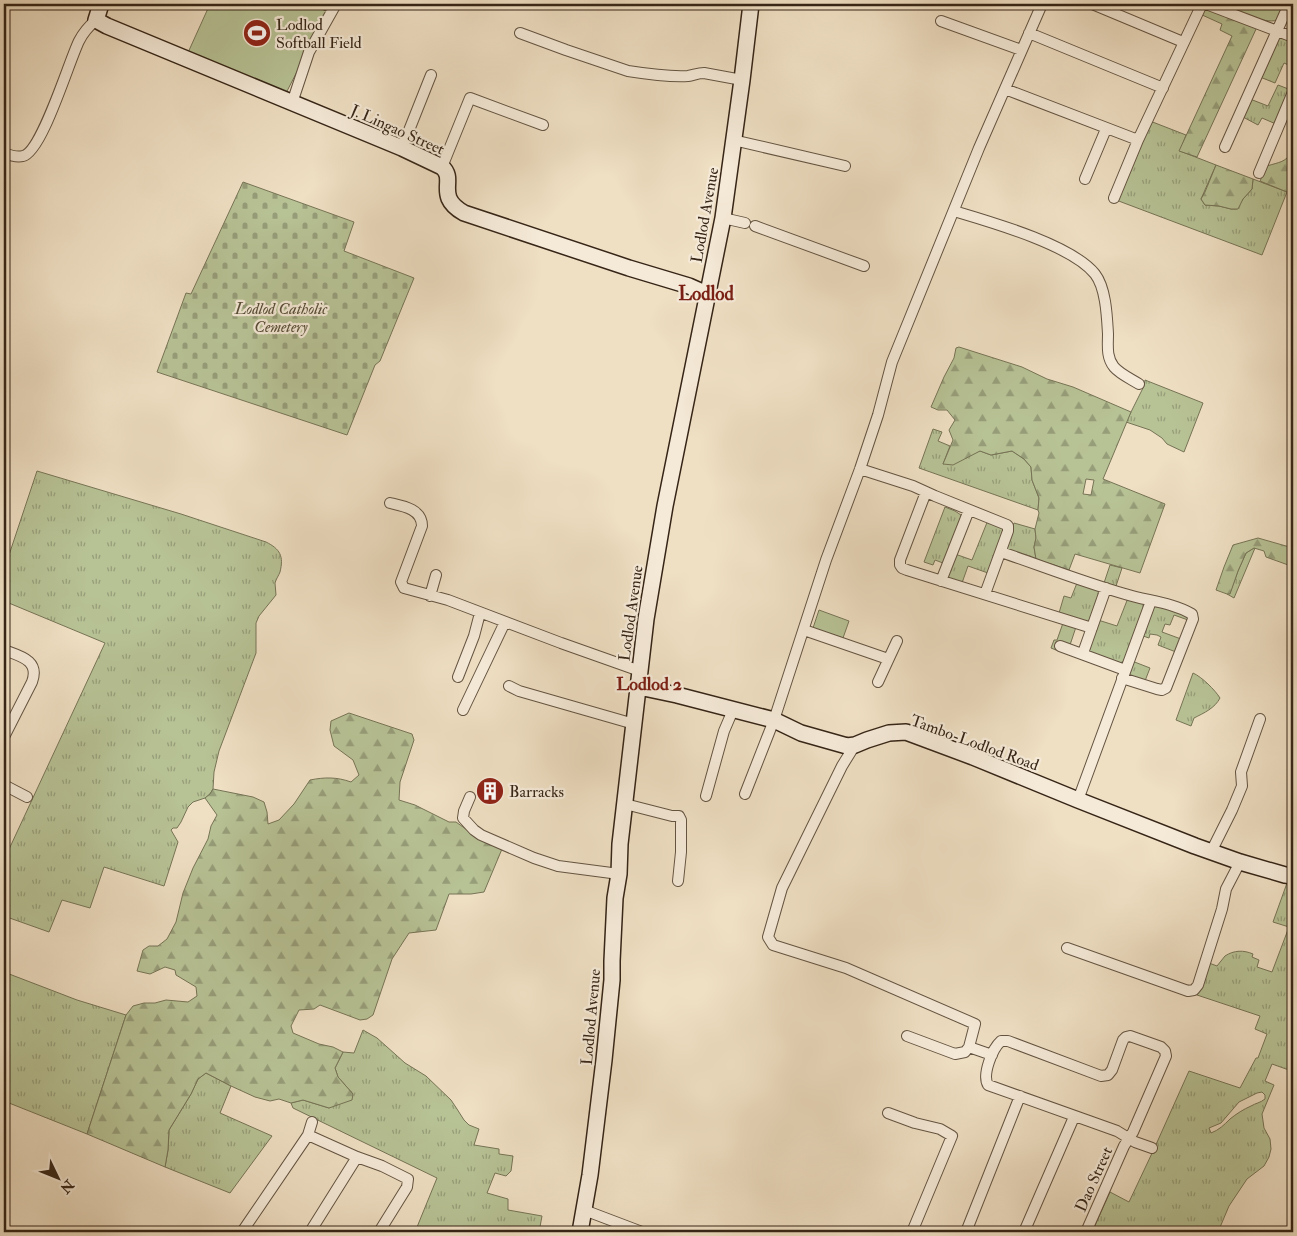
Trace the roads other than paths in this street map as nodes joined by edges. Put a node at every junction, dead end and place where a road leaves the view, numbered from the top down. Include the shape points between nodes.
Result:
1 (101, 4) edge
2 (751, 4) edge
3 (1042, 4) edge
4 (1092, 4) edge
5 (1202, 4) edge
6 (1206, 4) edge
7 (1289, 4) edge
8 (331, 5) edge
9 (96, 20) junction
10 (941, 21) dead end
11 (1278, 31) junction
12 (520, 33) dead end
13 (1029, 34) junction
14 (1293, 37) edge
15 (1183, 42) junction
16 (1021, 50) junction
17 (431, 75) dead end
18 (742, 80) junction
19 (1163, 88) junction
20 (1005, 90) junction
21 (1293, 92) edge
22 (292, 103) junction
23 (543, 125) dead end
24 (1106, 129) junction
25 (733, 140) junction
26 (1138, 140) junction
27 (1225, 147) dead end
28 (402, 148) junction
29 (4, 153) edge
30 (845, 166) dead end
31 (442, 167) junction
32 (1259, 174) dead end
33 (1086, 178) dead end
34 (1114, 198) dead end
35 (954, 211) junction
36 (723, 218) junction
37 (864, 266) dead end
38 (707, 294) junction
39 (1139, 384) dead end
40 (860, 469) junction
41 (926, 492) junction
42 (390, 503) dead end
43 (968, 510) junction
44 (1001, 552) junction
45 (436, 575) dead end
46 (941, 581) junction
47 (1106, 588) junction
48 (985, 594) junction
49 (430, 596) junction
50 (1151, 601) junction
51 (480, 613) junction
52 (505, 622) junction
53 (1092, 628) junction
54 (804, 630) junction
55 (897, 642) dead end
56 (1060, 646) dead end
57 (4, 650) edge
58 (1083, 653) junction
59 (888, 659) junction
60 (640, 671) junction
61 (1124, 674) junction
62 (458, 677) dead end
63 (878, 682) dead end
64 (509, 686) dead end
65 (639, 687) junction
66 (463, 710) dead end
67 (733, 710) junction
68 (774, 720) junction
69 (1260, 720) dead end
70 (634, 724) junction
71 (4, 736) edge
72 (856, 745) junction
73 (4, 785) edge
74 (745, 794) dead end
75 (27, 796) dead end
76 (706, 796) dead end
77 (470, 797) dead end
78 (1078, 800) junction
79 (625, 804) junction
80 (1211, 852) junction
81 (1240, 862) junction
82 (619, 874) junction
83 (1293, 876) edge
84 (678, 881) dead end
85 (1067, 948) dead end
86 (907, 1036) dead end
87 (969, 1047) junction
88 (992, 1054) junction
89 (1020, 1096) junction
90 (888, 1113) dead end
91 (1074, 1117) junction
92 (312, 1122) dead end
93 (308, 1135) junction
94 (1130, 1139) junction
95 (1152, 1148) dead end
96 (357, 1158) junction
97 (584, 1210) junction
98 (242, 1232) edge
99 (310, 1232) edge
100 (379, 1232) edge
101 (580, 1232) edge
102 (642, 1232) edge
103 (912, 1232) edge
104 (966, 1232) edge
105 (1024, 1232) edge
106 (1086, 1232) edge

1 - 9 street
2 - 18 street, Lodlod Avenue
3 - 13 street
4 - 15 street
5 - 15 street
6 - 11 street
7 - 11 street
8 - 22 street via 309,52
9 - 22 street, J. Lingao Street
9 - 29 street via 79,41 31,151 23,156
10 - 16 street
11 - 14 street
11 - 27 street
12 - 18 street via 628,70 680,76 704,73
13 - 16 street
13 - 19 street
15 - 19 street
16 - 20 street
17 - 28 street
18 - 25 street, Lodlod Avenue
19 - 26 street
20 - 24 street
20 - 35 street
21 - 32 street
22 - 28 street, J. Lingao Street
23 - 31 street via 470,98
24 - 26 street
24 - 33 street
25 - 30 street
25 - 36 street, Lodlod Avenue
26 - 34 street
28 - 31 street, J. Lingao Street
31 - 38 street, J. Lingao Street via 447,176 449,202 464,213
35 - 39 street via 1035,238 1086,264 1096,275 1102,290 1110,360 1117,370
35 - 40 street via 892,362
36 - 37 street via 750,224
36 - 38 street, Lodlod Avenue
38 - 60 street, Lodlod Avenue via 662,522
40 - 41 street
40 - 54 street
41 - 43 street
41 - 46 street via 900,565 904,570
42 - 49 street via 405,506 422,520 401,582 406,589
43 - 44 street via 1008,526
43 - 46 street
44 - 47 street
44 - 48 street
45 - 49 street
46 - 48 street
47 - 50 street
47 - 53 street
48 - 53 street
49 - 51 street
50 - 61 street
50 - 61 street via 1190,612 1193,619 1166,688 1157,689
51 - 52 street
51 - 62 street
52 - 60 street
52 - 66 street
53 - 58 street
54 - 59 street
54 - 68 street
55 - 59 street
56 - 58 street
57 - 71 street via 29,661 34,674
58 - 61 street
59 - 63 street
60 - 65 street, Lodlod Avenue
61 - 78 street
64 - 70 street
65 - 67 street, Tambo-Lodlod Road
65 - 70 street, Lodlod Avenue
67 - 68 street, Tambo-Lodlod Road
67 - 76 street
68 - 72 street, Tambo-Lodlod Road via 816,738 847,746
68 - 74 street
69 - 80 street via 1241,772 1242,786
70 - 79 street, Lodlod Avenue
72 - 78 street, Tambo-Lodlod Road via 889,733 906,732
72 - 87 street via 842,766 782,888 768,937 773,945 853,971 975,1024
73 - 75 street
77 - 82 street via 463,818 481,835 558,866
78 - 80 street, Tambo-Lodlod Road
79 - 82 street, Lodlod Avenue
79 - 84 street via 679,816 682,820
80 - 81 street, Tambo-Lodlod Road
81 - 83 street, Tambo-Lodlod Road
81 - 85 street via 1226,888 1194,990 1188,991
82 - 97 street, Lodlod Avenue via 604,1060
86 - 87 street via 955,1054 965,1052
87 - 88 street
88 - 89 street via 986,1074 987,1084
88 - 94 street, Dao Street via 1001,1041 1008,1041 1104,1076 1112,1070 1126,1037 1161,1047 1166,1056
89 - 91 street
89 - 104 street
90 - 103 street via 940,1129 952,1136
91 - 94 street via 1117,1131
91 - 105 street
92 - 93 street
93 - 96 street
93 - 98 street
94 - 95 street
94 - 106 street, Dao Street
96 - 99 street
96 - 100 street via 408,1179 407,1187
97 - 101 street, Lodlod Avenue
97 - 102 street

